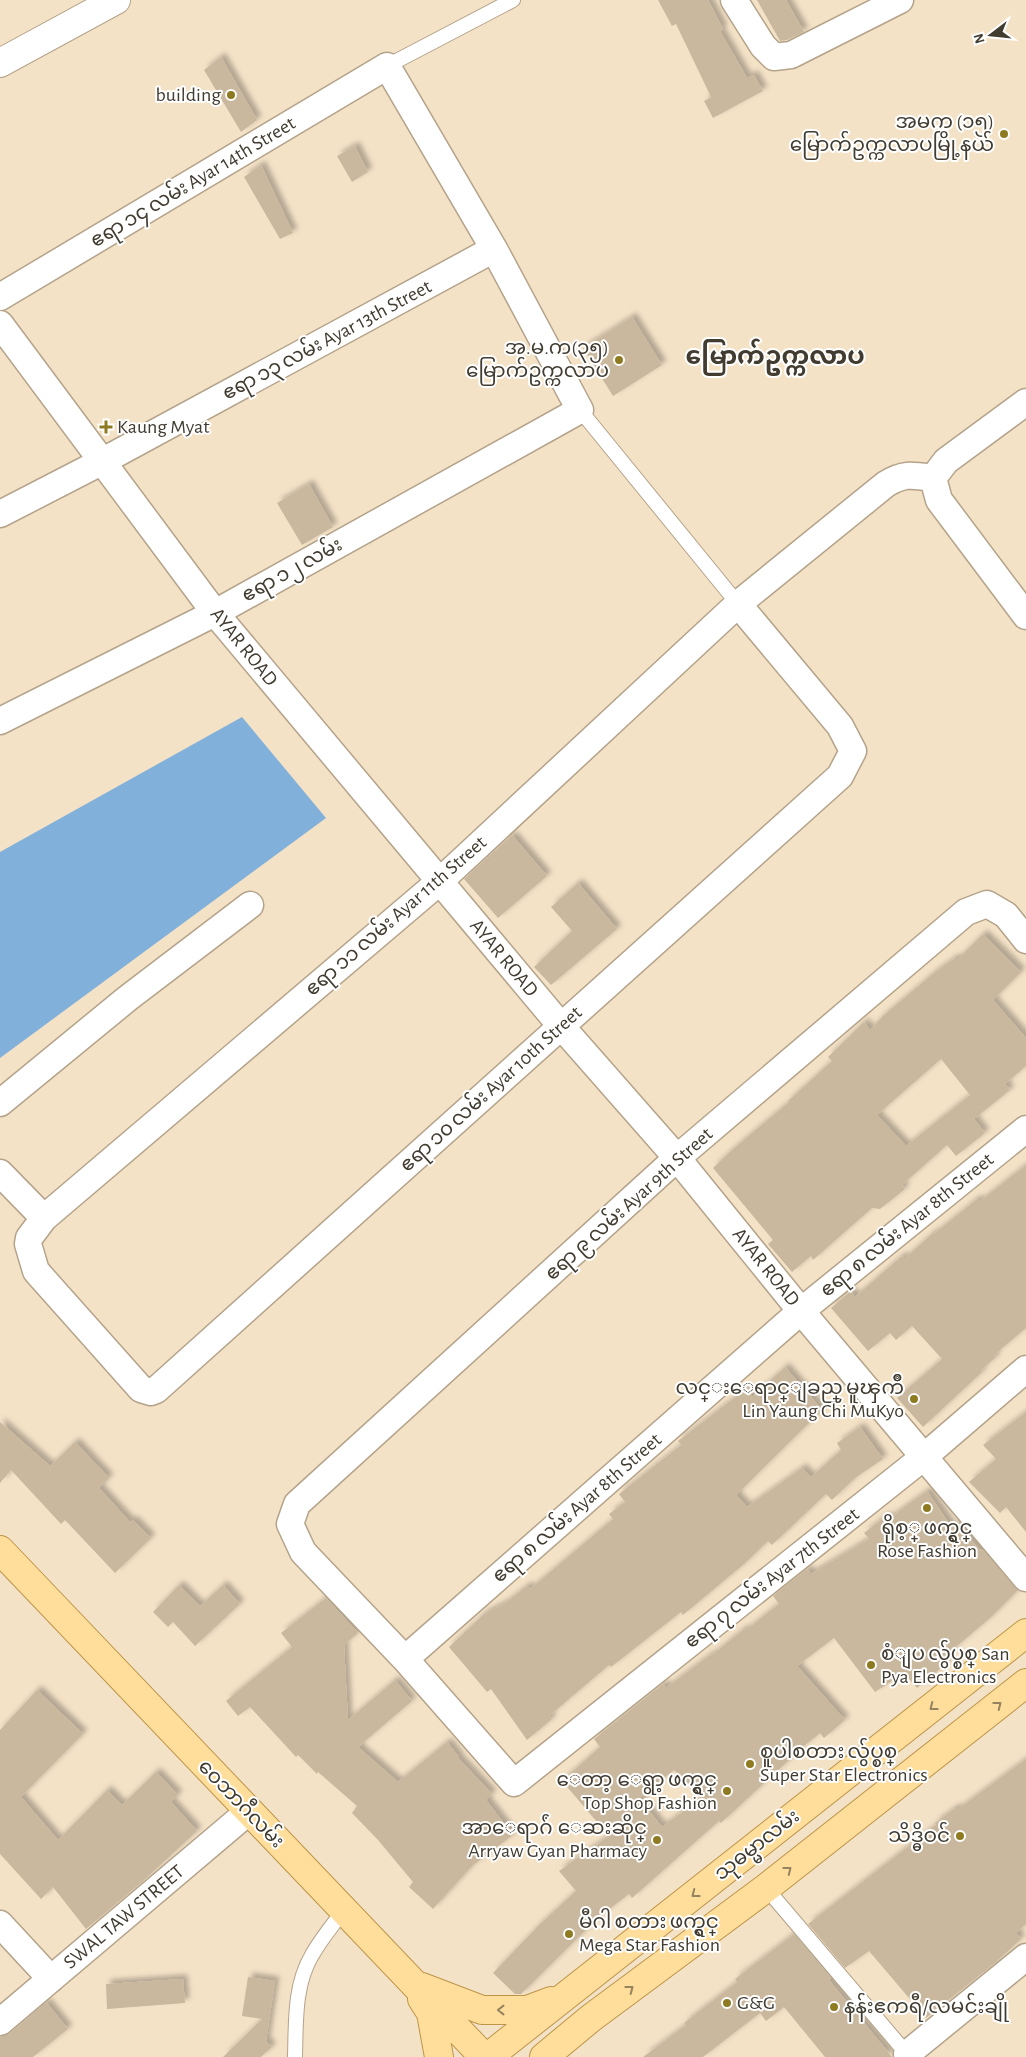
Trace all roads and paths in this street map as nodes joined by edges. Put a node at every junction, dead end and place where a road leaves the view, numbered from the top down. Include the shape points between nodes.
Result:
1 (116, 0) edge
2 (513, 0) edge
3 (734, 0) edge
4 (900, 0) edge
5 (0, 63) edge
6 (387, 66) junction
7 (494, 249) junction
8 (0, 297) edge
9 (0, 324) edge
10 (1026, 402) edge
11 (580, 410) junction
12 (103, 461) junction
13 (933, 478) junction
14 (0, 514) edge
15 (738, 604) junction
16 (215, 613) junction
17 (1026, 616) edge
18 (0, 721) edge
19 (439, 882) junction
20 (250, 905) dead end
21 (1026, 940) edge
22 (561, 1026) junction
23 (0, 1103) edge
24 (1026, 1129) edge
25 (677, 1158) junction
26 (0, 1173) edge
27 (44, 1218) junction
28 (801, 1311) junction
29 (1026, 1369) edge
30 (925, 1456) junction
31 (0, 1550) edge
32 (1026, 1578) edge
33 (1026, 1634) edge
34 (405, 1659) junction
35 (1026, 1683) edge
36 (248, 1812) junction
37 (766, 1888) junction
38 (343, 1911) junction
39 (0, 1924) edge
40 (1026, 1957) edge
41 (51, 1979) junction
42 (414, 1984) junction
43 (565, 1996) junction
44 (591, 2018) junction
45 (0, 2022) edge
46 (908, 2056) edge
47 (295, 2057) edge
48 (439, 2057) edge
49 (484, 2057) edge
50 (488, 2057) edge
51 (544, 2057) edge
52 (574, 2057) edge

1 - 5 street
2 - 6 lane
3 - 4 street via 763,46 774,57 798,52
6 - 7 street
6 - 8 street, ဧရာ ၁၄ လမ်း Ayar 14th Street
7 - 11 street
7 - 12 street, ဧရာ ၁၃ လမ်း Ayar 13th Street
9 - 12 street, AYAR ROAD
10 - 13 street via 946,461
11 - 15 lane
11 - 16 street, ဧရာ ၁၂ လမ်း
12 - 14 street, ဧရာ ၁၃ လမ်း Ayar 13th Street
12 - 16 street, AYAR ROAD
13 - 15 street, ဧရာ ၁၁ လမ်း Ayar 11th Street via 899,476 886,484
13 - 17 street via 939,500
15 - 19 street, ဧရာ ၁၁ လမ်း Ayar 11th Street
15 - 22 street, ဧရာ ၁၀ လမ်း Ayar 10th Street via 840,726 853,752 840,776
16 - 18 street, ဧရာ ၁၂ လမ်း
16 - 19 street, AYAR ROAD
19 - 22 street, AYAR ROAD
19 - 27 street, ဧရာ ၁၁ လမ်း Ayar 11th Street
20 - 23 street via 128,998
21 - 25 street, ဧရာ ၉ လမ်း Ayar 9th Street via 1006,915 987,904 966,912
22 - 25 street, AYAR ROAD
22 - 27 street, ဧရာ ၁၀ လမ်း Ayar 10th Street via 151,1392 136,1384 36,1271 28,1244
24 - 28 street, ဧရာ ၈ လမ်း Ayar 8th Street
25 - 28 street, AYAR ROAD
25 - 34 street, ဧရာ ၉ လမ်း Ayar 9th Street via 298,1504 290,1524 303,1552
26 - 27 street
28 - 30 street, AYAR ROAD
28 - 34 street, ဧရာ ၈ လမ်း Ayar 8th Street
29 - 30 street, ဧရာ ၇ လမ်း Ayar 7th Street
30 - 32 street, AYAR ROAD
30 - 34 street, ဧရာ ၇ လမ်း Ayar 7th Street via 514,1783
31 - 36 main road, ဝေဘာဂီလမ်း
33 -> 43 main road, သုဓမ္မာလမ်း
37 -> 35 main road, သုဓမ္မာလမ်း
36 - 38 main road, ဝေဘာဂီလမ်း
36 - 41 street, SWAL TAW STREET
44 -> 37 main road, သုဓမ္မာလမ်း
37 - 46 lane
38 - 42 main road, ဝေဘာဂီလမ်း
38 - 47 lane via 311,1956 303,1978 296,2004
39 - 41 street
40 - 46 street
41 - 45 street, SWAL TAW STREET
43 -> 42 main road via 527,2010 482,2010
42 - 48 main road via 431,2013
42 - 49 main road, ဝေဘာဂီလမ်း
43 - 50 main road, သုဓမ္မာလမ်း
44 - 51 main road, သုဓမ္မာလမ်း
44 - 52 main road

